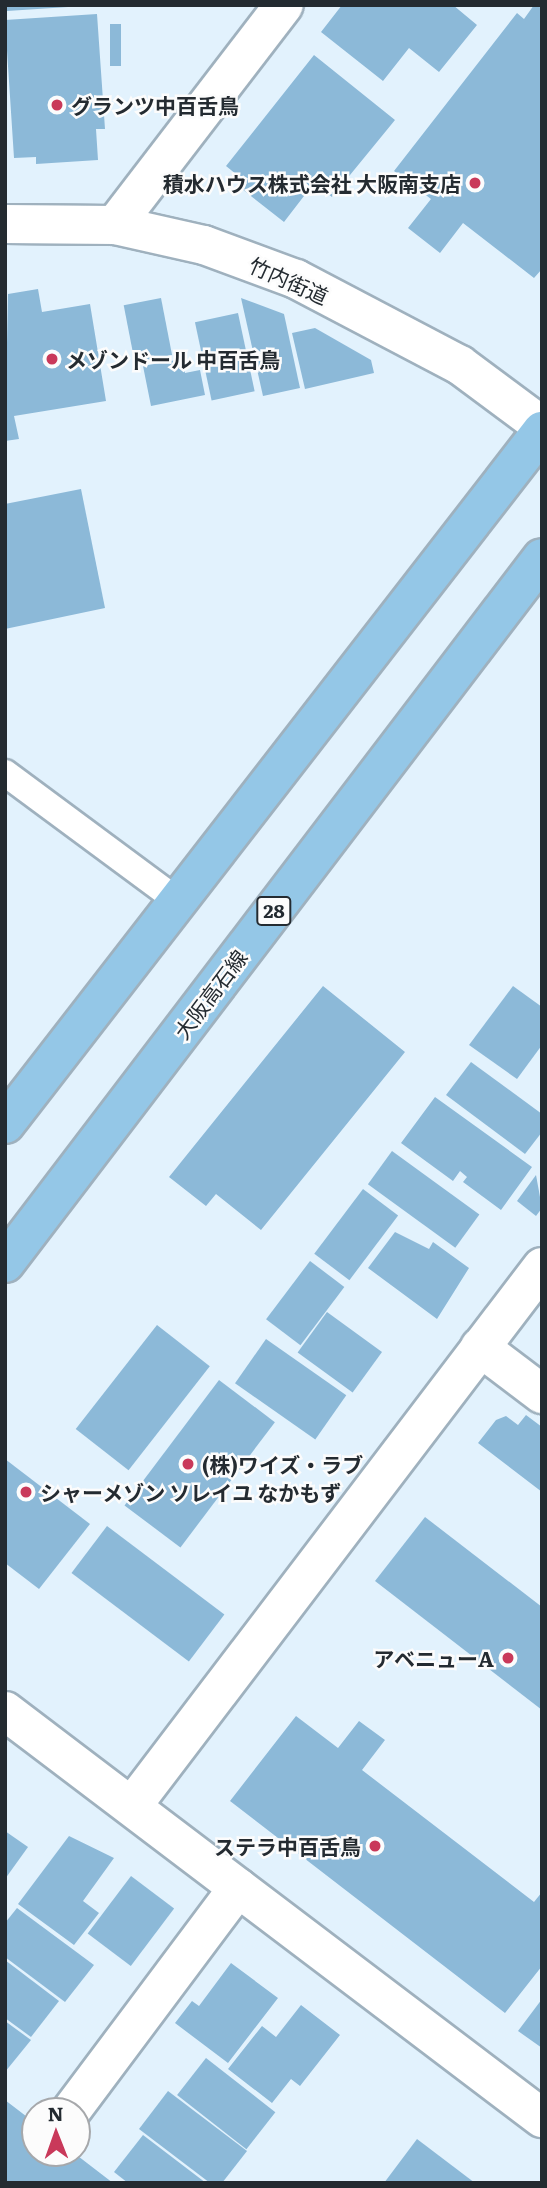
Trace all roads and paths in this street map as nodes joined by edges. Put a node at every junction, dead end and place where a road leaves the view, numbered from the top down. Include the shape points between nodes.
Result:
1 (284, 5) edge
2 (5, 225) edge
3 (115, 225) junction
4 (542, 426) edge
5 (542, 431) edge
6 (542, 558) edge
7 (5, 773) edge
8 (175, 900) junction
9 (5, 1124) edge
10 (5, 1263) edge
11 (542, 1267) edge
12 (480, 1348) junction
13 (542, 1394) edge
14 (5, 1711) edge
15 (132, 1806) junction
16 (238, 1888) junction
17 (81, 2097) edge
18 (542, 2118) edge

1 - 3 street
2 - 3 street, 竹内街道
3 - 4 street, 竹内街道 via 204,245 296,279 460,365
5 - 8 main road
6 - 10 main road, 大阪高石線 / 28
7 - 8 lane
8 - 9 main road
11 - 12 street
12 - 13 street
12 - 15 street
14 - 15 street
15 - 16 street
16 - 17 street
16 - 18 street

